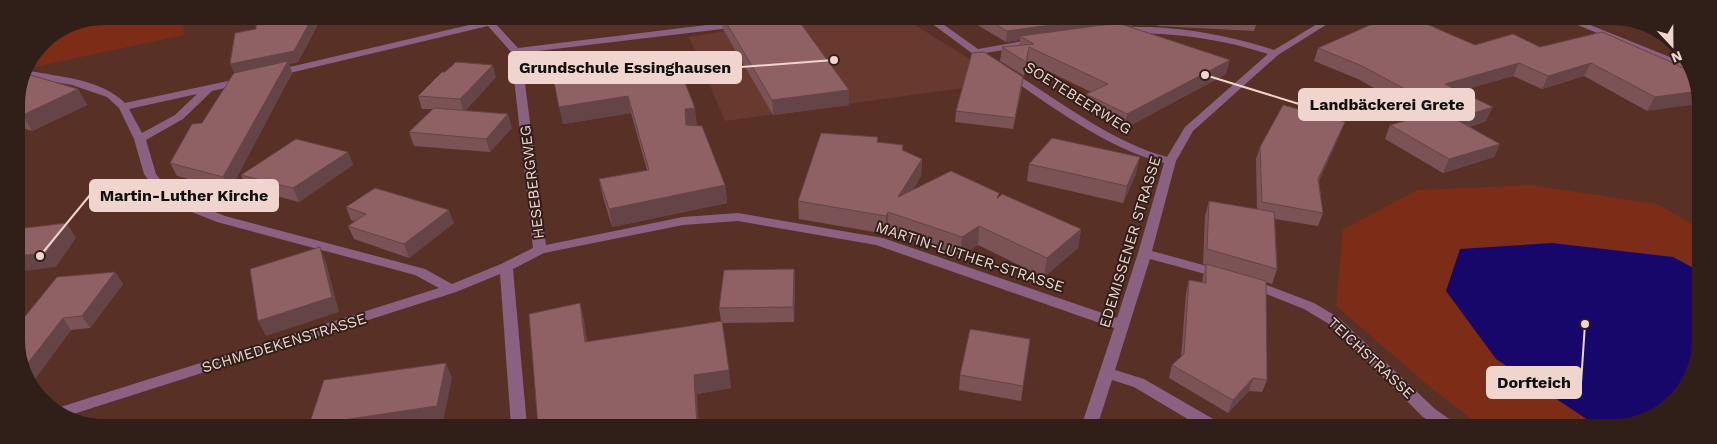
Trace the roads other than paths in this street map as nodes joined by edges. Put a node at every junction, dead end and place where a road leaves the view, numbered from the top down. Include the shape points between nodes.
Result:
1 (470, 25) edge
2 (494, 25) edge
3 (730, 25) edge
4 (938, 25) edge
5 (1140, 25) edge
6 (1321, 25) edge
7 (1582, 25) edge
8 (1146, 29) junction
9 (1113, 31) edge
10 (1044, 40) edge
11 (516, 51) junction
12 (976, 52) junction
13 (1275, 53) junction
14 (1682, 66) edge
15 (31, 75) edge
16 (210, 88) junction
17 (123, 107) junction
18 (140, 139) junction
19 (1170, 161) junction
20 (540, 250) junction
21 (1145, 253) junction
22 (506, 267) junction
23 (451, 289) junction
24 (1121, 325) junction
25 (1106, 373) junction
26 (67, 410) edge
27 (518, 419) edge
28 (1092, 419) edge
29 (1201, 419) edge
30 (1437, 419) edge

1 - 16 street
2 - 11 street
3 - 11 street
4 - 12 street, SOETEBEERWEG
5 - 8 street
6 - 13 street, EDEMISSENER STRASSE
7 - 14 street
8 - 9 street
8 - 13 street via 1227,40
10 - 12 street
11 - 20 street, HESEBERGWEG
12 - 19 street, SOETEBEERWEG via 1115,141 1143,154
13 - 19 street, EDEMISSENER STRASSE via 1189,129
15 - 17 street via 74,82 110,95
16 - 17 street
16 - 18 street via 179,117
17 - 18 street
18 - 23 street via 150,174 174,200 221,219 420,272
19 - 21 street, EDEMISSENER STRASSE
20 - 22 street, HESEBERGWEG
20 - 24 street, MARTIN-LUTHER-STRASSE via 683,221 738,217 878,241
21 - 24 street, EDEMISSENER STRASSE
21 - 30 street, TEICHSTRASSE via 1274,290 1310,306 1334,321
22 - 23 street, SCHMEDEKENSTRASSE
22 - 27 street
23 - 26 street, SCHMEDEKENSTRASSE
24 - 25 street, EDEMISSENER STRASSE
25 - 28 street, EDEMISSENER STRASSE
25 - 29 street via 1140,383

